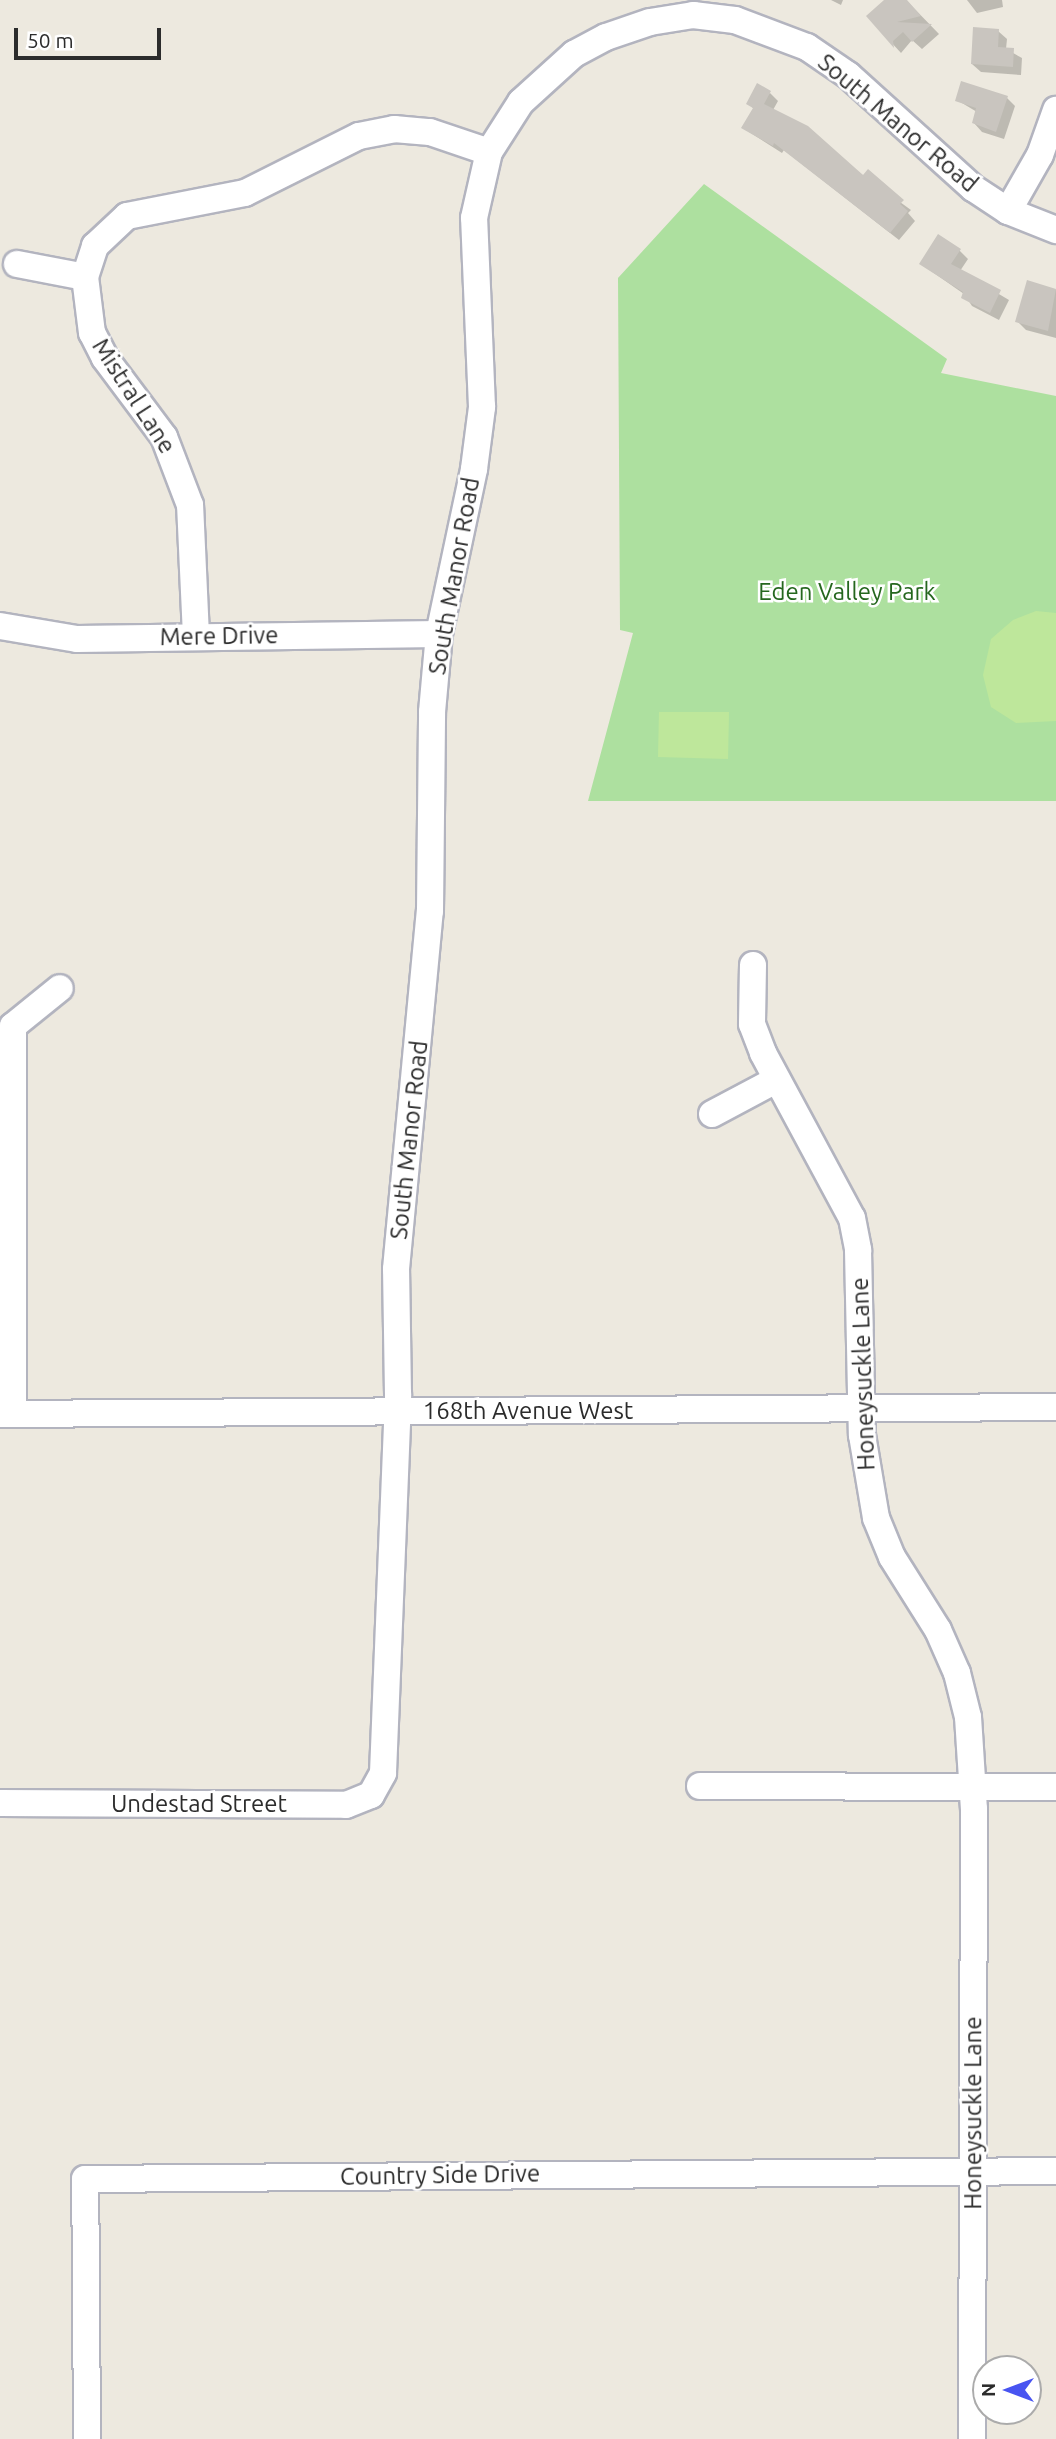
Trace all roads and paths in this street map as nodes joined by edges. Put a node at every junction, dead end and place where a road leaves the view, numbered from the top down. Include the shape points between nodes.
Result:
1 (1056, 110) edge
2 (489, 152) junction
3 (1008, 211) junction
4 (1056, 230) edge
5 (17, 264) dead end
6 (85, 277) junction
7 (0, 626) edge
8 (439, 634) junction
9 (196, 636) junction
10 (753, 965) dead end
11 (60, 988) dead end
12 (6, 1025) edge
13 (774, 1081) junction
14 (712, 1114) dead end
15 (1056, 1407) edge
16 (861, 1408) junction
17 (397, 1412) junction
18 (6, 1414) edge
19 (383, 1773) joint
20 (700, 1786) dead end
21 (972, 1787) junction
22 (1056, 1787) edge
23 (0, 1803) edge
24 (1056, 2171) edge
25 (972, 2172) junction
26 (87, 2439) edge
27 (972, 2439) edge

1 - 3 street via 1040,155
2 - 3 street, South Manor Road via 521,102 574,54 650,22 693,15 745,23 807,47 848,75 973,188
2 - 6 street, Mistral Lane via 430,132 394,130 359,136 245,193 127,216 95,246
2 - 8 street, South Manor Road via 472,243 482,407
3 - 4 street, South Manor Road
5 - 6 street
6 - 9 street, Mistral Lane via 92,333 105,358 145,407 179,467 195,539
7 - 9 street, Mere Drive via 76,639
8 - 9 street, Mere Drive
8 - 17 street, South Manor Road via 432,712 430,911 396,1269
10 - 13 street, Honeysuckle Lane via 752,1024
11 - 12 street
12 - 18 street
13 - 14 street
13 - 16 street, Honeysuckle Lane via 852,1218 859,1261
15 - 16 street, 168th Avenue West
16 - 17 street, 168th Avenue West
16 - 21 street, Honeysuckle Lane via 866,1477 876,1518 957,1673 968,1717
17 - 18 street, 168th Avenue West
17 - 19 street, South Manor Road
19 - 23 street, Undestad Street via 371,1796 346,1805
20 - 21 street
21 - 22 street
21 - 25 street, Honeysuckle Lane
24 - 25 street, Country Side Drive
25 - 26 street, Country Side Drive via 85,2179
25 - 27 street, Honeysuckle Lane

